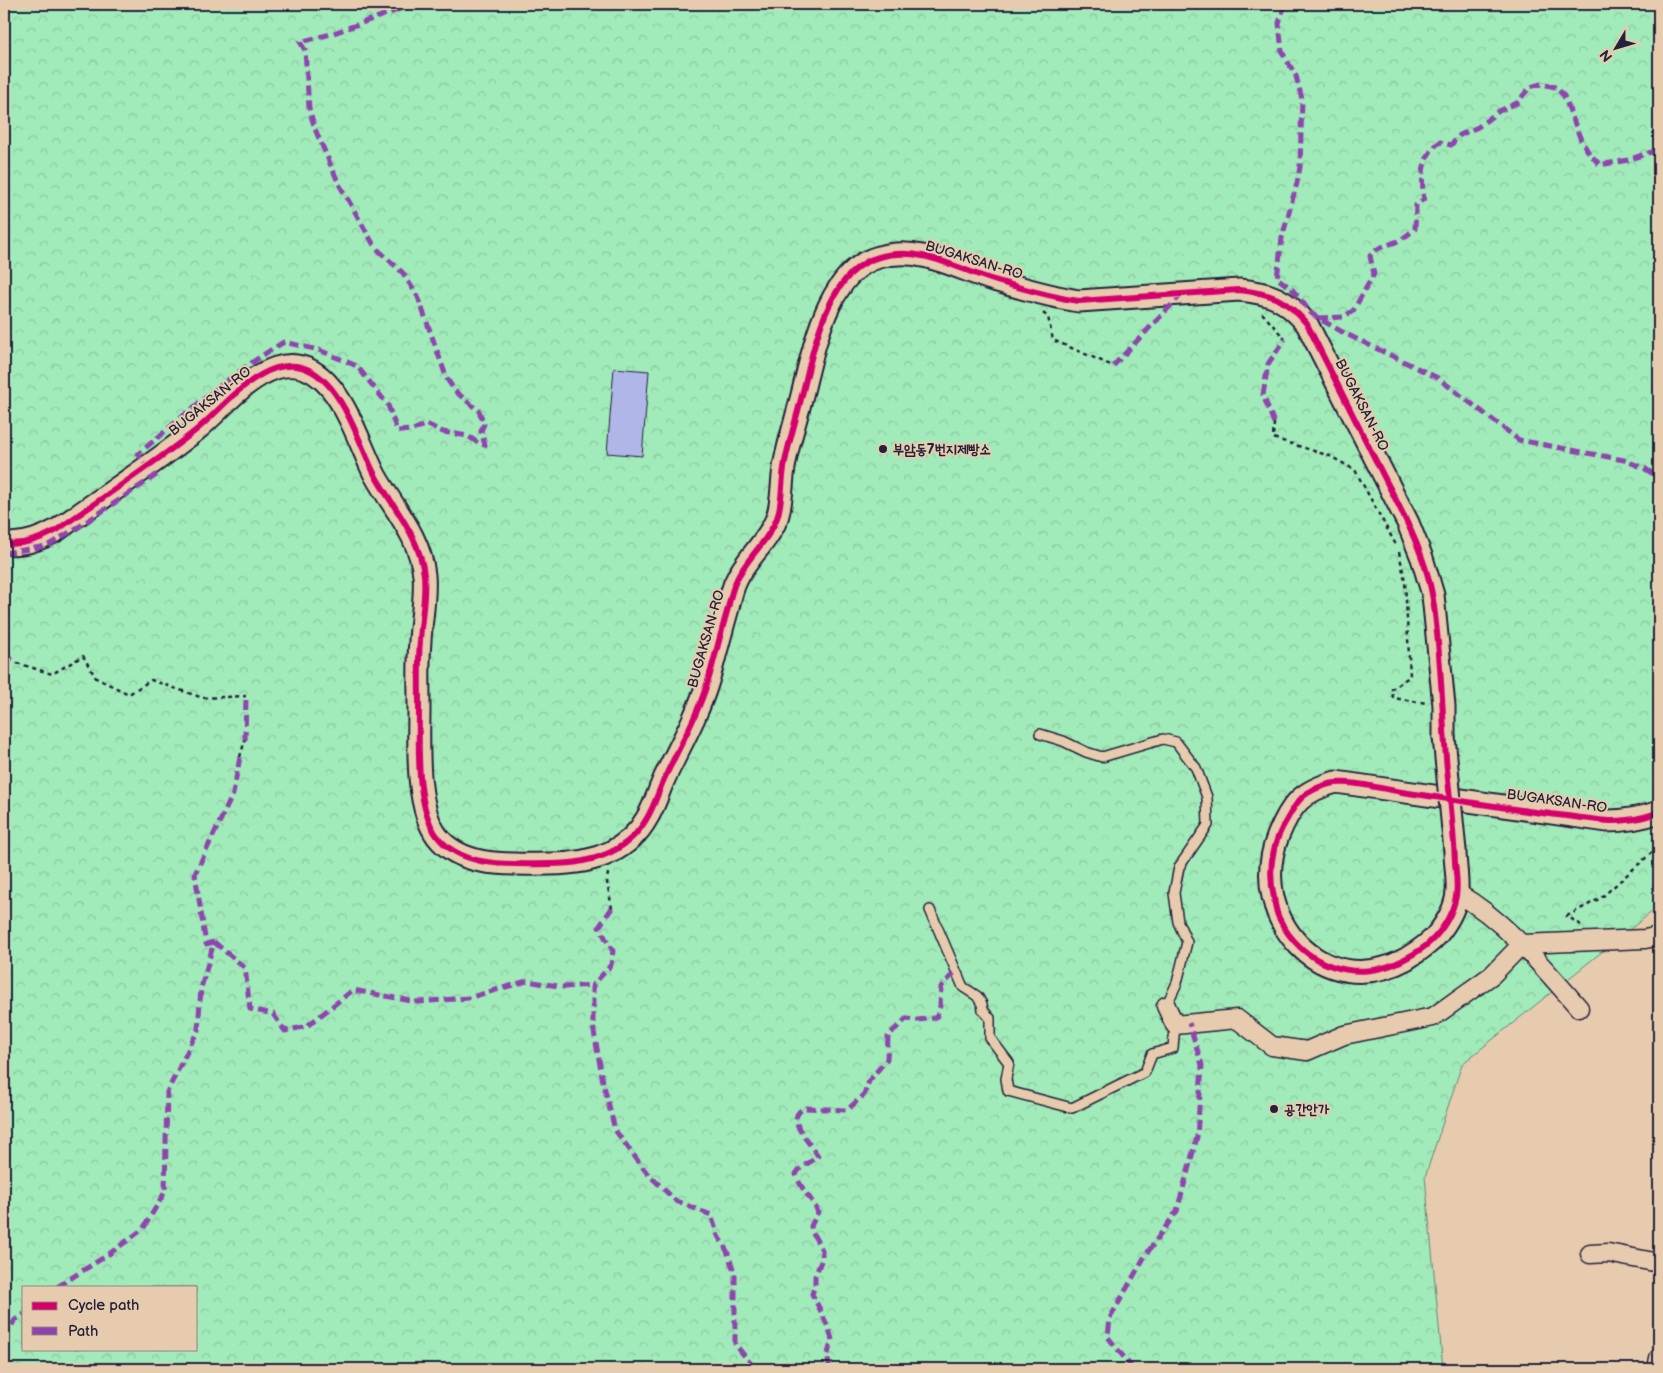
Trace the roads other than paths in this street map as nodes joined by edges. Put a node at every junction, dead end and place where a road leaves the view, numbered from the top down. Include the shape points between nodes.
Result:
1 (4, 543) edge
2 (1040, 734) dead end
3 (1659, 812) edge
4 (1457, 893) junction
5 (930, 910) dead end
6 (1659, 936) edge
7 (1522, 944) junction
8 (1166, 1006) joint
9 (1579, 1008) dead end
10 (1175, 1025) junction
11 (1590, 1254) dead end
12 (1659, 1263) edge
13 (1659, 1358) edge
14 (1657, 1369) edge

1 - 4 street, BUGAKSAN-RO, bridge via 27,542 57,530 194,431 260,375 290,365 318,376 333,390 348,412 373,470 420,551 424,579 419,645 420,782 430,826 446,847 456,854 486,862 567,864 590,861 608,854 638,832 691,725 707,683 734,584 771,531 778,514 784,465 818,336 840,287 856,269 876,258 897,254 936,259 995,281 1080,301 1239,290 1271,295 1292,307 1307,324 1408,523 1434,595
2 - 8 lane via 1102,757 1163,740 1176,742 1196,768 1207,797 1208,825 1179,867 1174,893 1178,922 1187,942 1177,983
3 - 4 street, BUGAKSAN-RO via 1626,821 1607,822 1336,782 1315,788 1299,799 1273,849 1270,869 1277,915 1298,944 1331,967 1360,971 1383,968 1415,953 1442,928
4 - 7 street via 1476,904
5 - 10 lane via 962,987 977,996 990,1018 990,1038 1009,1063 1008,1091 1072,1108 1146,1072 1152,1054 1173,1048
6 - 7 street
7 - 9 street
7 - 10 street via 1492,975 1432,1016 1344,1036 1307,1052 1272,1046 1237,1019
8 - 10 street
11 - 12 street via 1608,1253
13 - 14 street

